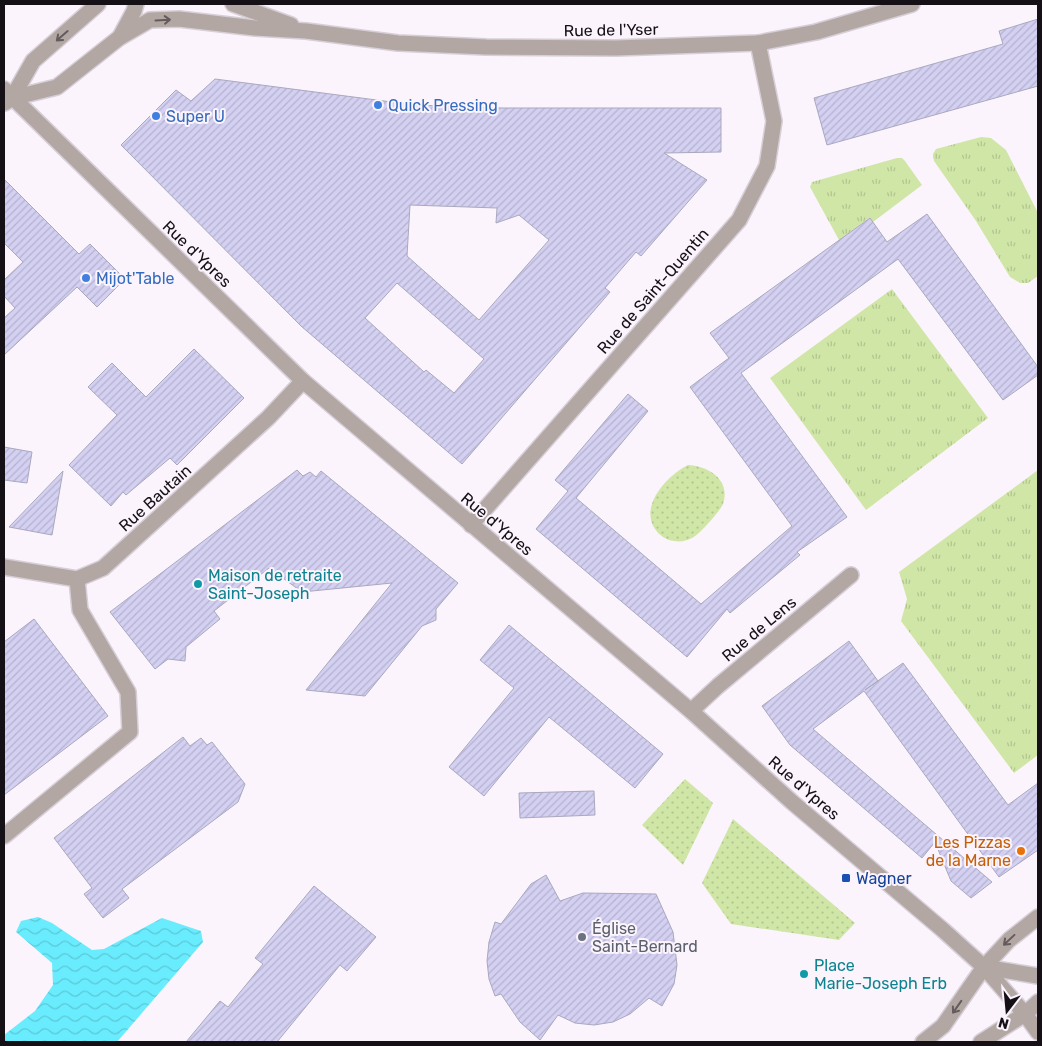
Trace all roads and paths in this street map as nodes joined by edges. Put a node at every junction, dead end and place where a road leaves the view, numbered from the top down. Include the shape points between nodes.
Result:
1 (98, 4) edge
2 (136, 4) edge
3 (233, 4) edge
4 (912, 4) edge
5 (306, 30) junction
6 (119, 38) junction
7 (758, 43) junction
8 (7, 97) edge
9 (303, 382) junction
10 (471, 525) junction
11 (4, 566) edge
12 (851, 575) dead end
13 (77, 579) junction
14 (692, 711) junction
15 (4, 836) edge
16 (1038, 917) edge
17 (984, 967) junction
18 (1038, 976) edge
19 (1038, 1002) edge
20 (1026, 1014) junction
21 (1038, 1032) edge
22 (923, 1042) edge
23 (981, 1042) edge

1 -> 8 street via 32,61
2 - 6 street, Rue de l'Yser
3 - 5 street, Rue de l'Yser
4 - 7 street, Rue de l'Yser via 816,32
6 -> 5 street, Rue de l'Yser via 150,20 169,19
5 - 7 street, Rue de l'Yser via 398,43 486,48
6 - 8 street, Rue de l'Yser via 57,87
7 - 10 street, Rue de Saint-Quentin via 774,121 767,166 739,220
8 - 9 street, Rue d'Ypres
9 - 10 street, Rue d'Ypres
9 - 13 street, Rue Bautain via 268,418 103,568
10 - 14 street, Rue d'Ypres
11 - 13 street
12 - 14 street, Rue de Lens
13 - 15 street via 80,610 128,692 130,732
14 - 17 street, Rue d'Ypres via 792,802
16 -> 17 street via 1009,940
17 - 18 street
17 - 20 street, Rue d'Ypres
17 -> 22 street via 943,1026
19 - 20 street
20 - 21 street, Rue d'Ypres
20 - 23 street

